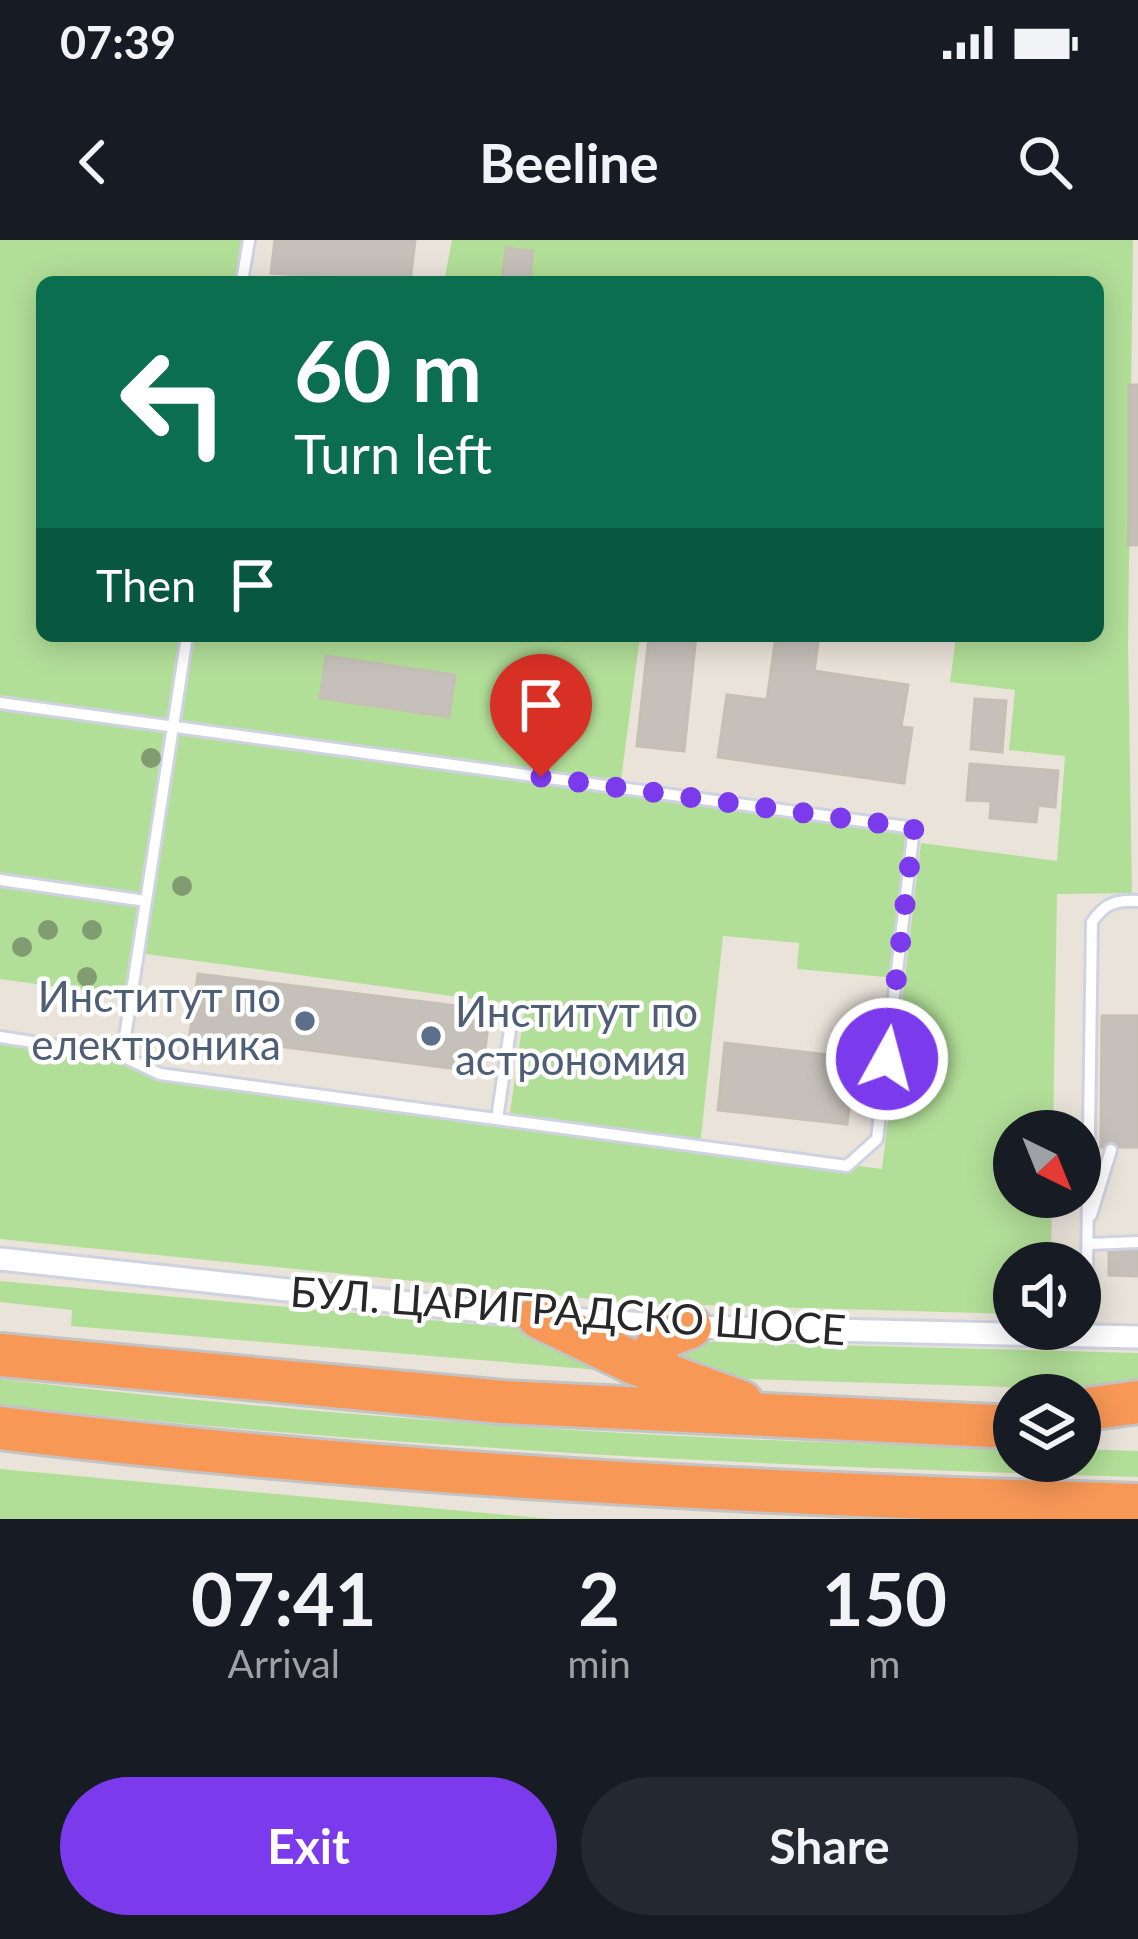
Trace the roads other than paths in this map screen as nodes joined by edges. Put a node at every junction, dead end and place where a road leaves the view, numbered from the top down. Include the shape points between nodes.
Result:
1 (249, 240) edge
2 (243, 276) edge
3 (187, 642) edge
4 (0, 703) edge
5 (173, 727) junction
6 (0, 880) edge
7 (146, 901) junction
8 (1138, 901) edge
9 (512, 1016) dead end
10 (0, 1037) edge
11 (122, 1056) junction
12 (1086, 1110) edge
13 (496, 1119) junction
14 (1111, 1150) dead end
15 (1101, 1182) edge
16 (1090, 1218) edge
17 (1089, 1242) edge
18 (1138, 1242) edge
19 (1101, 1244) edge
20 (0, 1258) edge
21 (539, 1317) junction
22 (690, 1327) junction
23 (993, 1334) edge
24 (1101, 1336) edge
25 (1138, 1337) edge
26 (0, 1354) edge
27 (666, 1376) junction
28 (1138, 1402) edge
29 (1101, 1407) edge
30 (793, 1420) junction
31 (993, 1420) edge
32 (945, 1425) junction
33 (993, 1426) edge
34 (0, 1428) edge
35 (1101, 1429) edge
36 (1138, 1430) edge
37 (794, 1494) junction
38 (1138, 1505) edge
39 (706, 1519) edge
40 (877, 1519) edge

1 - 2 lane
3 - 5 lane
4 - 5 lane
5 - 7 lane
5 - 13 lane via 914,828 877,1139 847,1166
6 - 7 lane
7 - 11 lane
8 - 12 lane via 1102,907 1092,922
9 - 13 lane
10 - 11 lane
11 - 13 lane via 160,1074
14 - 15 lane
16 - 17 lane
18 - 19 lane
20 - 21 street, БУЛ. ЦАРИГРАДСКО ШОСЕ
21 - 22 street, БУЛ. ЦАРИГРАДСКО ШОСЕ
21 - 27 highway
22 - 23 street, БУЛ. ЦАРИГРАДСКО ШОСЕ
22 - 27 highway via 656,1348
24 - 25 street, БУЛ. ЦАРИГРАДСКО ШОСЕ
26 - 30 highway via 353,1391
27 - 30 highway
28 - 29 highway
30 - 32 highway
31 - 32 highway
32 - 33 highway
34 - 37 highway via 304,1461
35 - 36 highway
37 - 38 highway
37 - 39 highway
37 - 40 highway

